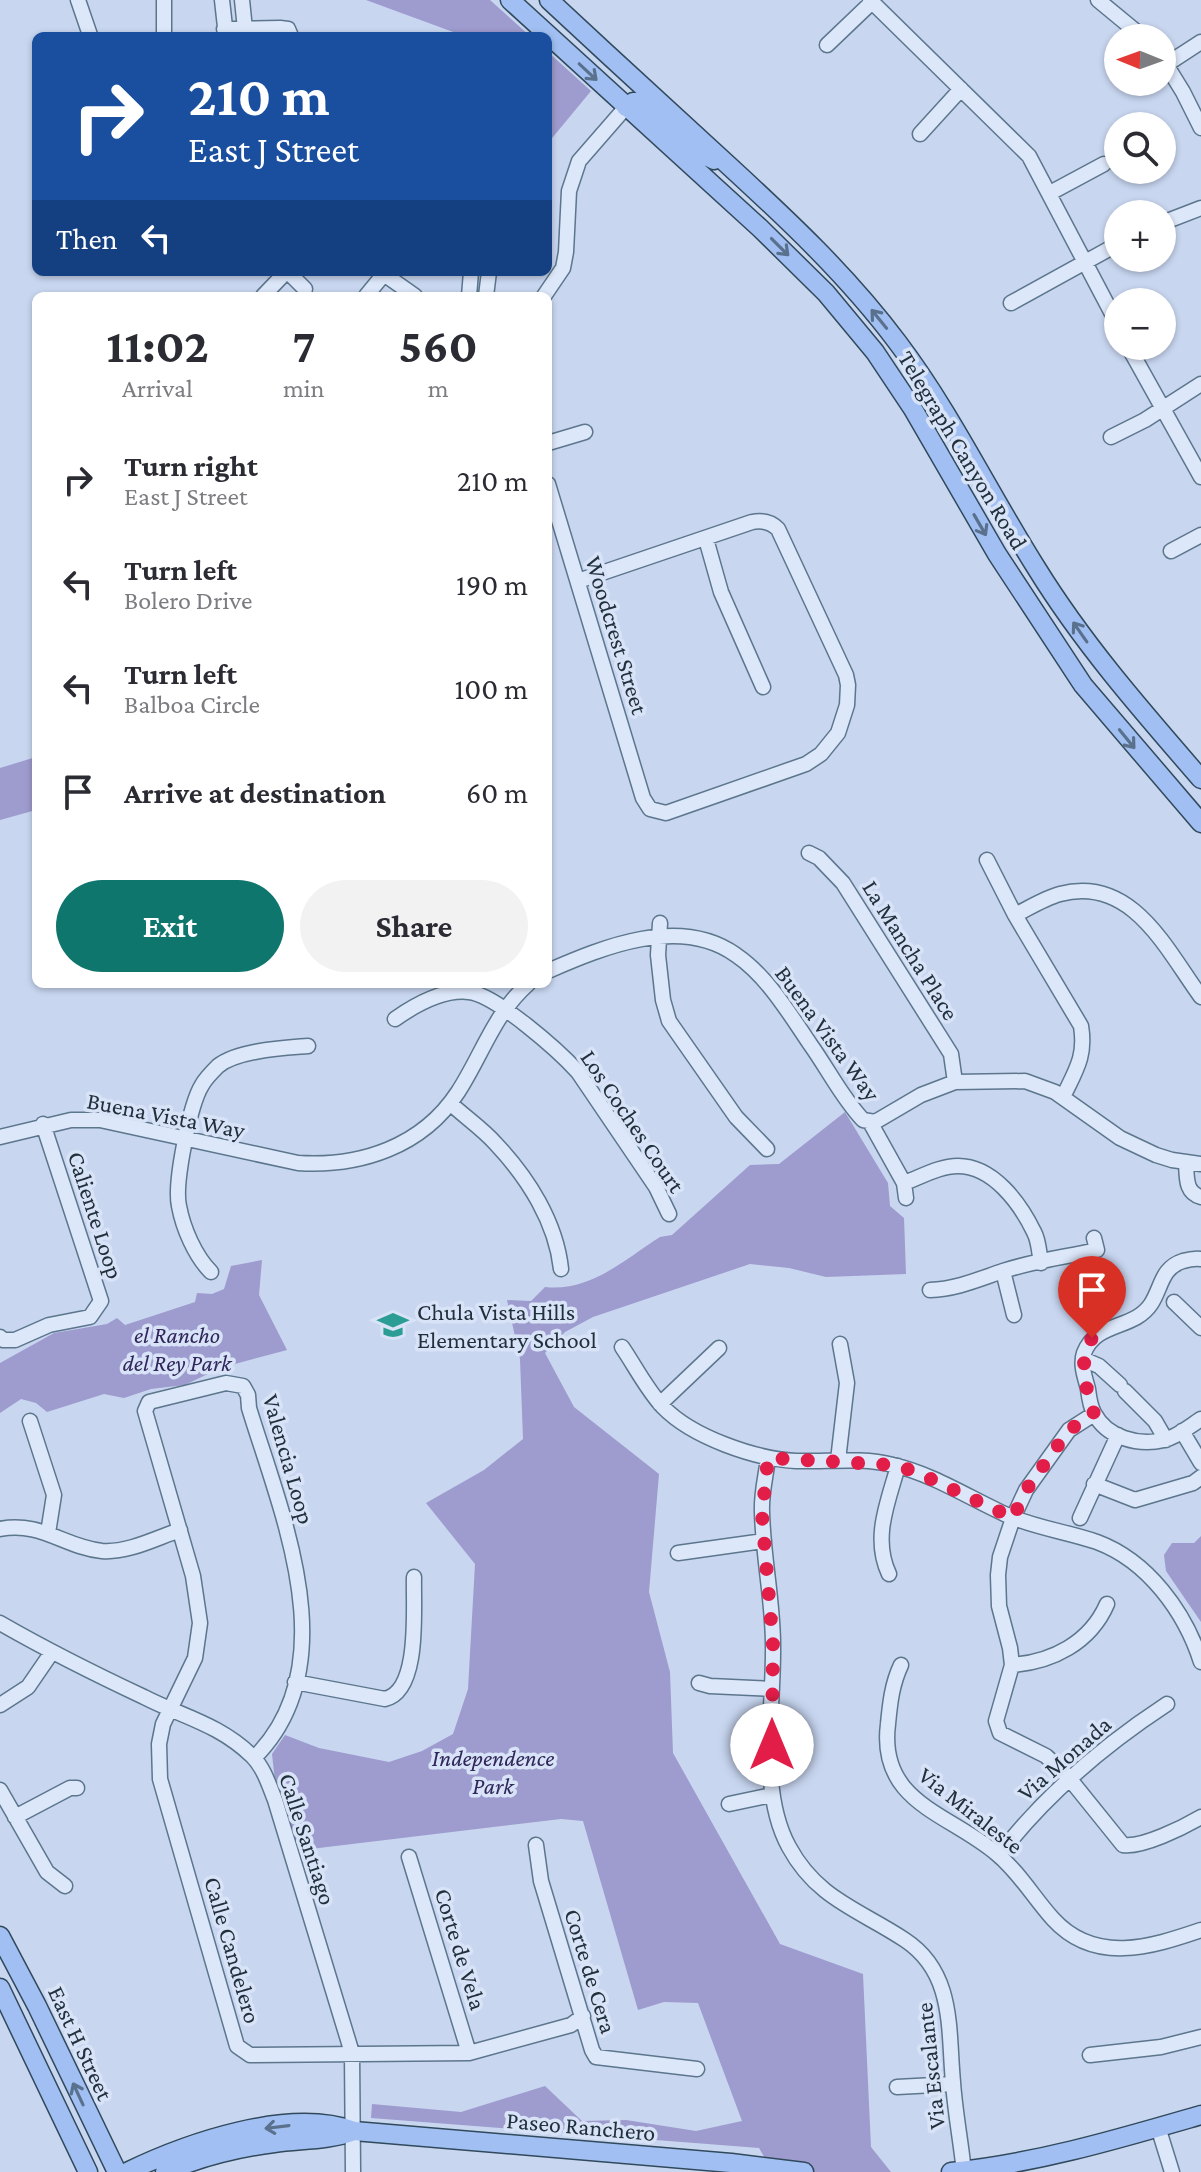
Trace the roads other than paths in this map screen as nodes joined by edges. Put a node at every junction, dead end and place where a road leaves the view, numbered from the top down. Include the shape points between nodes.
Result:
1 (78, 0) edge
2 (164, 0) edge
3 (222, 0) edge
4 (242, 0) edge
5 (510, 0) edge
6 (549, 0) edge
7 (1098, 0) edge
8 (871, 1) edge
9 (1127, 24) edge
10 (245, 29) junction
11 (89, 32) edge
12 (164, 32) edge
13 (225, 32) edge
14 (230, 32) edge
15 (272, 32) edge
16 (545, 32) edge
17 (552, 39) edge
18 (1201, 42) edge
19 (827, 45) dead end
20 (1176, 55) edge
21 (1176, 81) edge
22 (961, 89) junction
23 (626, 107) junction
24 (1201, 128) edge
25 (920, 134) dead end
26 (1104, 164) dead end
27 (728, 165) junction
28 (1050, 193) junction
29 (1201, 208) edge
30 (1176, 218) edge
31 (1104, 252) edge
32 (1084, 263) junction
33 (283, 276) edge
34 (291, 276) edge
35 (386, 276) edge
36 (305, 289) dead end
37 (267, 292) edge
38 (409, 292) edge
39 (547, 292) edge
40 (1104, 299) edge
41 (1011, 303) dead end
42 (1136, 360) edge
43 (1201, 384) edge
44 (1163, 409) junction
45 (585, 432) dead end
46 (1111, 437) dead end
47 (552, 442) edge
48 (1201, 477) edge
49 (552, 497) edge
50 (1201, 535) edge
51 (706, 539) junction
52 (1171, 551) dead end
53 (578, 581) junction
54 (763, 687) dead end
55 (1201, 779) edge
56 (1201, 823) edge
57 (809, 853) dead end
58 (987, 860) dead end
59 (1015, 915) junction
60 (660, 930) junction
61 (552, 970) edge
62 (524, 988) edge
63 (1201, 997) edge
64 (504, 1010) junction
65 (395, 1019) dead end
66 (308, 1046) dead end
67 (955, 1082) junction
68 (1063, 1097) junction
69 (450, 1103) junction
70 (870, 1122) junction
71 (43, 1124) junction
72 (0, 1137) edge
73 (186, 1140) junction
74 (767, 1149) dead end
75 (1194, 1163) edge
76 (1201, 1197) edge
77 (669, 1214) dead end
78 (1094, 1238) dead end
79 (1201, 1259) edge
80 (1041, 1263) junction
81 (561, 1269) dead end
82 (1003, 1271) junction
83 (211, 1272) dead end
84 (930, 1290) dead end
85 (1174, 1302) dead end
86 (1014, 1315) dead end
87 (1201, 1328) edge
88 (0, 1337) edge
89 (840, 1344) dead end
90 (622, 1347) dead end
91 (719, 1348) dead end
92 (1083, 1359) junction
93 (660, 1404) junction
94 (1094, 1414) junction
95 (1201, 1419) edge
96 (30, 1421) dead end
97 (1182, 1431) junction
98 (1118, 1435) junction
99 (1166, 1440) junction
100 (768, 1458) junction
101 (838, 1460) junction
102 (1201, 1463) edge
103 (898, 1466) junction
104 (1201, 1477) edge
105 (1094, 1484) junction
106 (1013, 1518) junction
107 (1080, 1518) dead end
108 (0, 1529) edge
109 (180, 1530) junction
110 (48, 1533) junction
111 (764, 1541) junction
112 (678, 1553) dead end
113 (889, 1574) dead end
114 (414, 1577) dead end
115 (1107, 1604) dead end
116 (0, 1623) edge
117 (52, 1652) junction
118 (1201, 1662) edge
119 (901, 1665) dead end
120 (1012, 1665) junction
121 (295, 1682) junction
122 (699, 1683) dead end
123 (772, 1689) junction
124 (1167, 1704) dead end
125 (0, 1705) edge
126 (169, 1707) junction
127 (254, 1758) junction
128 (1069, 1778) junction
129 (77, 1788) dead end
130 (0, 1790) edge
131 (772, 1795) junction
132 (729, 1804) dead end
133 (15, 1817) junction
134 (1201, 1817) edge
135 (536, 1845) dead end
136 (999, 1855) junction
137 (409, 1857) dead end
138 (65, 1886) dead end
139 (1201, 1930) edge
140 (0, 1936) edge
141 (0, 1988) edge
142 (583, 2016) junction
143 (1201, 2037) edge
144 (352, 2053) junction
145 (469, 2053) junction
146 (1090, 2055) dead end
147 (697, 2069) dead end
148 (953, 2084) junction
149 (897, 2087) dead end
150 (1201, 2115) edge
151 (1158, 2127) junction
152 (354, 2131) junction
153 (730, 2168) edge
154 (88, 2172) edge
155 (117, 2172) edge
156 (127, 2172) edge
157 (165, 2172) edge
158 (353, 2172) edge
159 (804, 2172) edge
160 (960, 2172) edge
161 (1172, 2172) edge

1 - 11 street
2 - 12 street
3 - 13 street
4 - 10 street
5 -> 16 main road, Telegraph Canyon Road
6 - 27 main road, Telegraph Canyon Road
7 - 9 street
8 - 19 street
8 - 22 street
10 - 14 street
10 - 15 street
17 -> 23 main road, Telegraph Canyon Road
18 - 20 street
21 - 24 street
22 - 25 street
22 - 28 street via 1029,156
23 - 27 main road via 639,102 690,148
23 - 39 street via 579,161 569,191 563,268
23 -> 56 main road, Telegraph Canyon Road via 826,293 875,352 1083,685
26 - 28 street
55 -> 27 main road, Telegraph Canyon Road via 1096,655 1038,571 899,344 825,256
28 - 32 street
29 - 30 street
31 - 32 street
32 - 40 street
32 - 41 street
33 - 37 street
34 - 36 street
35 - 38 street
42 - 44 street
43 - 44 street
44 - 46 street
44 - 48 street
45 - 47 street
49 - 53 street, Woodcrest Street
50 - 52 street
51 - 53 street
51 - 53 street, Woodcrest Street via 757,521 778,529 846,675 848,695 833,741 806,764 666,813 650,809 643,798
51 - 54 street via 721,592
57 - 67 street, La Mancha Place via 843,883 951,1054
58 - 59 street
59 - 63 street via 1064,893 1111,895 1148,923
59 - 68 street via 1081,1026 1081,1059
60 - 61 street, Buena Vista Way
60 - 70 street, Buena Vista Way via 704,940 747,964 764,980 859,1116
60 - 74 street via 669,1021 736,1117
62 - 64 street, Buena Vista Way
64 - 65 street, Los Coches Court via 465,991 424,1001
64 - 69 street, Buena Vista Way
64 - 77 street, Los Coches Court via 578,1072
66 - 73 street via 258,1052 218,1067 199,1091
67 - 68 street, Buena Vista Way via 1025,1081
67 - 70 street, Buena Vista Way
68 - 75 street, Buena Vista Way via 1120,1138 1156,1155
69 - 73 street, Buena Vista Way via 404,1142 362,1160 298,1163
69 - 81 street via 518,1172 546,1216
70 - 80 street via 905,1191 957,1166 1007,1181 1036,1235
71 - 72 street, Buena Vista Way
71 - 73 street, Buena Vista Way via 100,1120
71 - 88 street, Caliente Loop via 101,1301 90,1317 49,1325 15,1340
73 - 83 street via 178,1205 196,1253
75 - 76 street via 1188,1188
78 - 80 street via 1097,1250
79 - 92 street via 1174,1264 1163,1275 1151,1304 1139,1316 1092,1338
80 - 82 street
82 - 84 street
82 - 86 street
85 - 87 street
89 - 101 street via 847,1383
90 - 93 street
91 - 93 street
92 - 94 street
92 - 99 street via 1123,1388
93 - 100 street via 729,1446
94 - 98 street
94 - 106 street via 1069,1430 1026,1490
95 - 97 street
96 - 110 street via 54,1495
97 - 99 street
97 - 102 street
98 - 99 street via 1141,1443
98 - 105 street
100 - 101 street
100 - 111 street, Via Escalante
101 - 103 street
103 - 106 street
103 - 113 street via 880,1525
104 - 105 street via 1135,1500
105 - 107 street
106 - 118 street via 1099,1543 1131,1562 1177,1608
106 - 120 street via 998,1575
108 - 110 street via 29,1527
109 - 110 street via 106,1551
109 - 121 street, Valencia Loop via 145,1411 149,1402 236,1383 248,1395 297,1563 303,1620
109 - 126 street, Valencia Loop via 200,1629 195,1658
111 - 112 street
111 - 123 street, Via Escalante
114 - 121 street via 413,1648 402,1688 393,1698
115 - 120 street via 1065,1651 1040,1662
116 - 117 street, Calle Santiago
117 - 125 street via 28,1687
117 - 126 street, Calle Santiago
119 - 136 street, Via Miraleste via 893,1683 887,1730 896,1777 912,1799
120 - 128 street via 997,1729 1046,1756
121 - 127 street, Valencia Loop via 273,1735
122 - 123 street
123 - 131 street, Via Escalante
124 - 128 street, Via Monada
126 - 127 street, Calle Santiago via 215,1727
126 - 144 street, Calle Candelero via 159,1744 160,1779 237,2046 250,2055
127 - 144 street, Calle Santiago via 275,1800
128 - 134 street via 1127,1846
128 - 136 street, Via Monada via 1029,1816
129 - 133 street
130 - 133 street
131 - 132 street
131 - 148 street, Via Escalante via 787,1845 816,1885 905,1940 937,1974 948,2006
133 - 138 street via 47,1872
135 - 142 street, Corte de Cera via 541,1881
136 - 139 street, Via Miraleste via 1055,1921 1088,1942 1133,1949
137 - 145 street, Corte de Vela
155 -> 140 main road, East H Street
141 - 154 main road, East H Street
142 - 145 street, Calle Candelero via 571,2025
142 - 147 street, Corte de Cera via 596,2057
143 - 146 street
144 - 145 street, Calle Candelero
144 - 152 street, Calle Santiago
148 - 149 street
148 - 160 street, Via Escalante
150 - 151 main road
151 - 160 main road via 1030,2161
151 - 161 street
152 - 153 main road, Paseo Ranchero
152 -> 156 main road, Paseo Ranchero via 332,2123 279,2125 200,2141
152 - 157 main road, Paseo Ranchero via 334,2139 232,2150
152 - 158 street, Calle Santiago
153 - 159 main road, Paseo Ranchero

